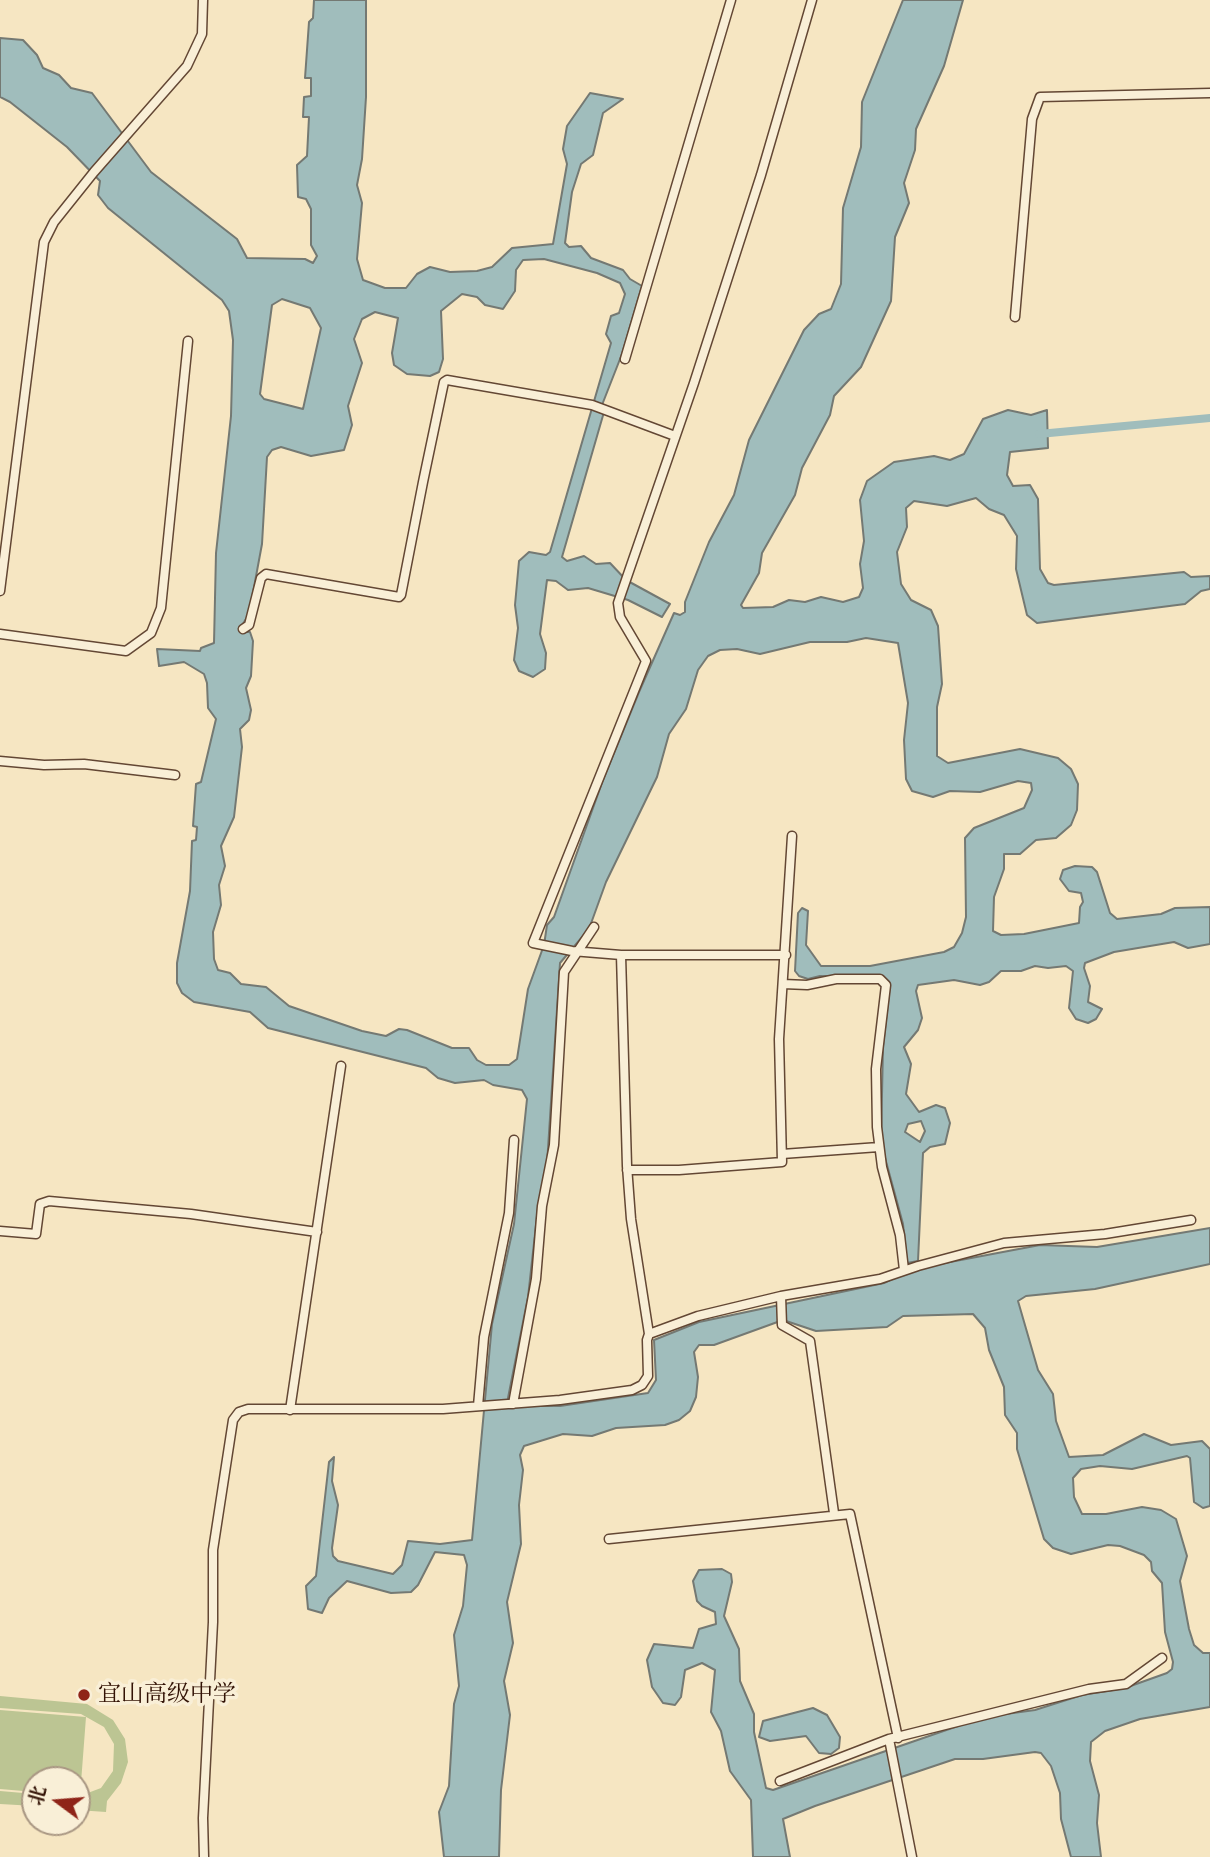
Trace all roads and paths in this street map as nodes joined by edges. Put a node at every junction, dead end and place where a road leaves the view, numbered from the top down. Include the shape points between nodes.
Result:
1 (203, 0) edge
2 (731, 0) edge
3 (812, 0) edge
4 (1210, 93) edge
5 (1014, 317) dead end
6 (188, 341) dead end
7 (625, 359) dead end
8 (675, 436) junction
9 (0, 591) edge
10 (243, 629) dead end
11 (0, 634) edge
12 (0, 761) edge
13 (175, 775) dead end
14 (792, 836) dead end
15 (594, 928) dead end
16 (576, 951) junction
17 (621, 955) junction
18 (786, 955) junction
19 (783, 984) junction
20 (341, 1066) dead end
21 (514, 1140) dead end
22 (879, 1147) junction
23 (782, 1154) junction
24 (627, 1170) junction
25 (1191, 1220) dead end
26 (0, 1231) edge
27 (317, 1232) junction
28 (904, 1270) junction
29 (781, 1298) junction
30 (649, 1334) junction
31 (511, 1404) junction
32 (480, 1406) junction
33 (290, 1410) junction
34 (834, 1513) junction
35 (609, 1539) dead end
36 (1162, 1658) dead end
37 (893, 1741) junction
38 (780, 1781) dead end
39 (204, 1857) edge
40 (912, 1857) edge

1 - 9 street via 203,25 187,66 54,222 41,257
2 - 7 street
3 - 8 street via 757,188
4 - 5 street via 1040,97 1032,119
6 - 11 street via 161,608 151,633 127,651
8 - 10 street via 592,405 447,380 401,595 266,574 249,625
8 - 16 street via 620,597 620,617 646,661 533,943
12 - 13 street via 84,764
14 - 18 street
15 - 16 street
16 - 17 street
16 - 31 street via 564,972 554,1145 542,1206 536,1279
17 - 18 street
17 - 24 street
18 - 19 street
19 - 22 street via 836,979 880,979 885,983 886,1009 876,1069
19 - 23 street via 778,1078
20 - 27 street
21 - 32 street via 509,1213 484,1337
22 - 23 street
22 - 28 street via 898,1222
23 - 24 street via 782,1162
24 - 30 street
25 - 28 street via 1004,1243
26 - 27 street via 36,1234 40,1204 49,1201
27 - 33 street
28 - 29 street
29 - 30 street via 698,1316
29 - 34 street via 782,1323 810,1341
30 - 31 street via 649,1376 639,1387
31 - 32 street
32 - 33 street
33 - 39 street via 245,1409 233,1420 213,1550
34 - 35 street
34 - 37 street via 847,1512 853,1517
36 - 37 street via 1126,1684 978,1716
37 - 38 street
37 - 40 street

